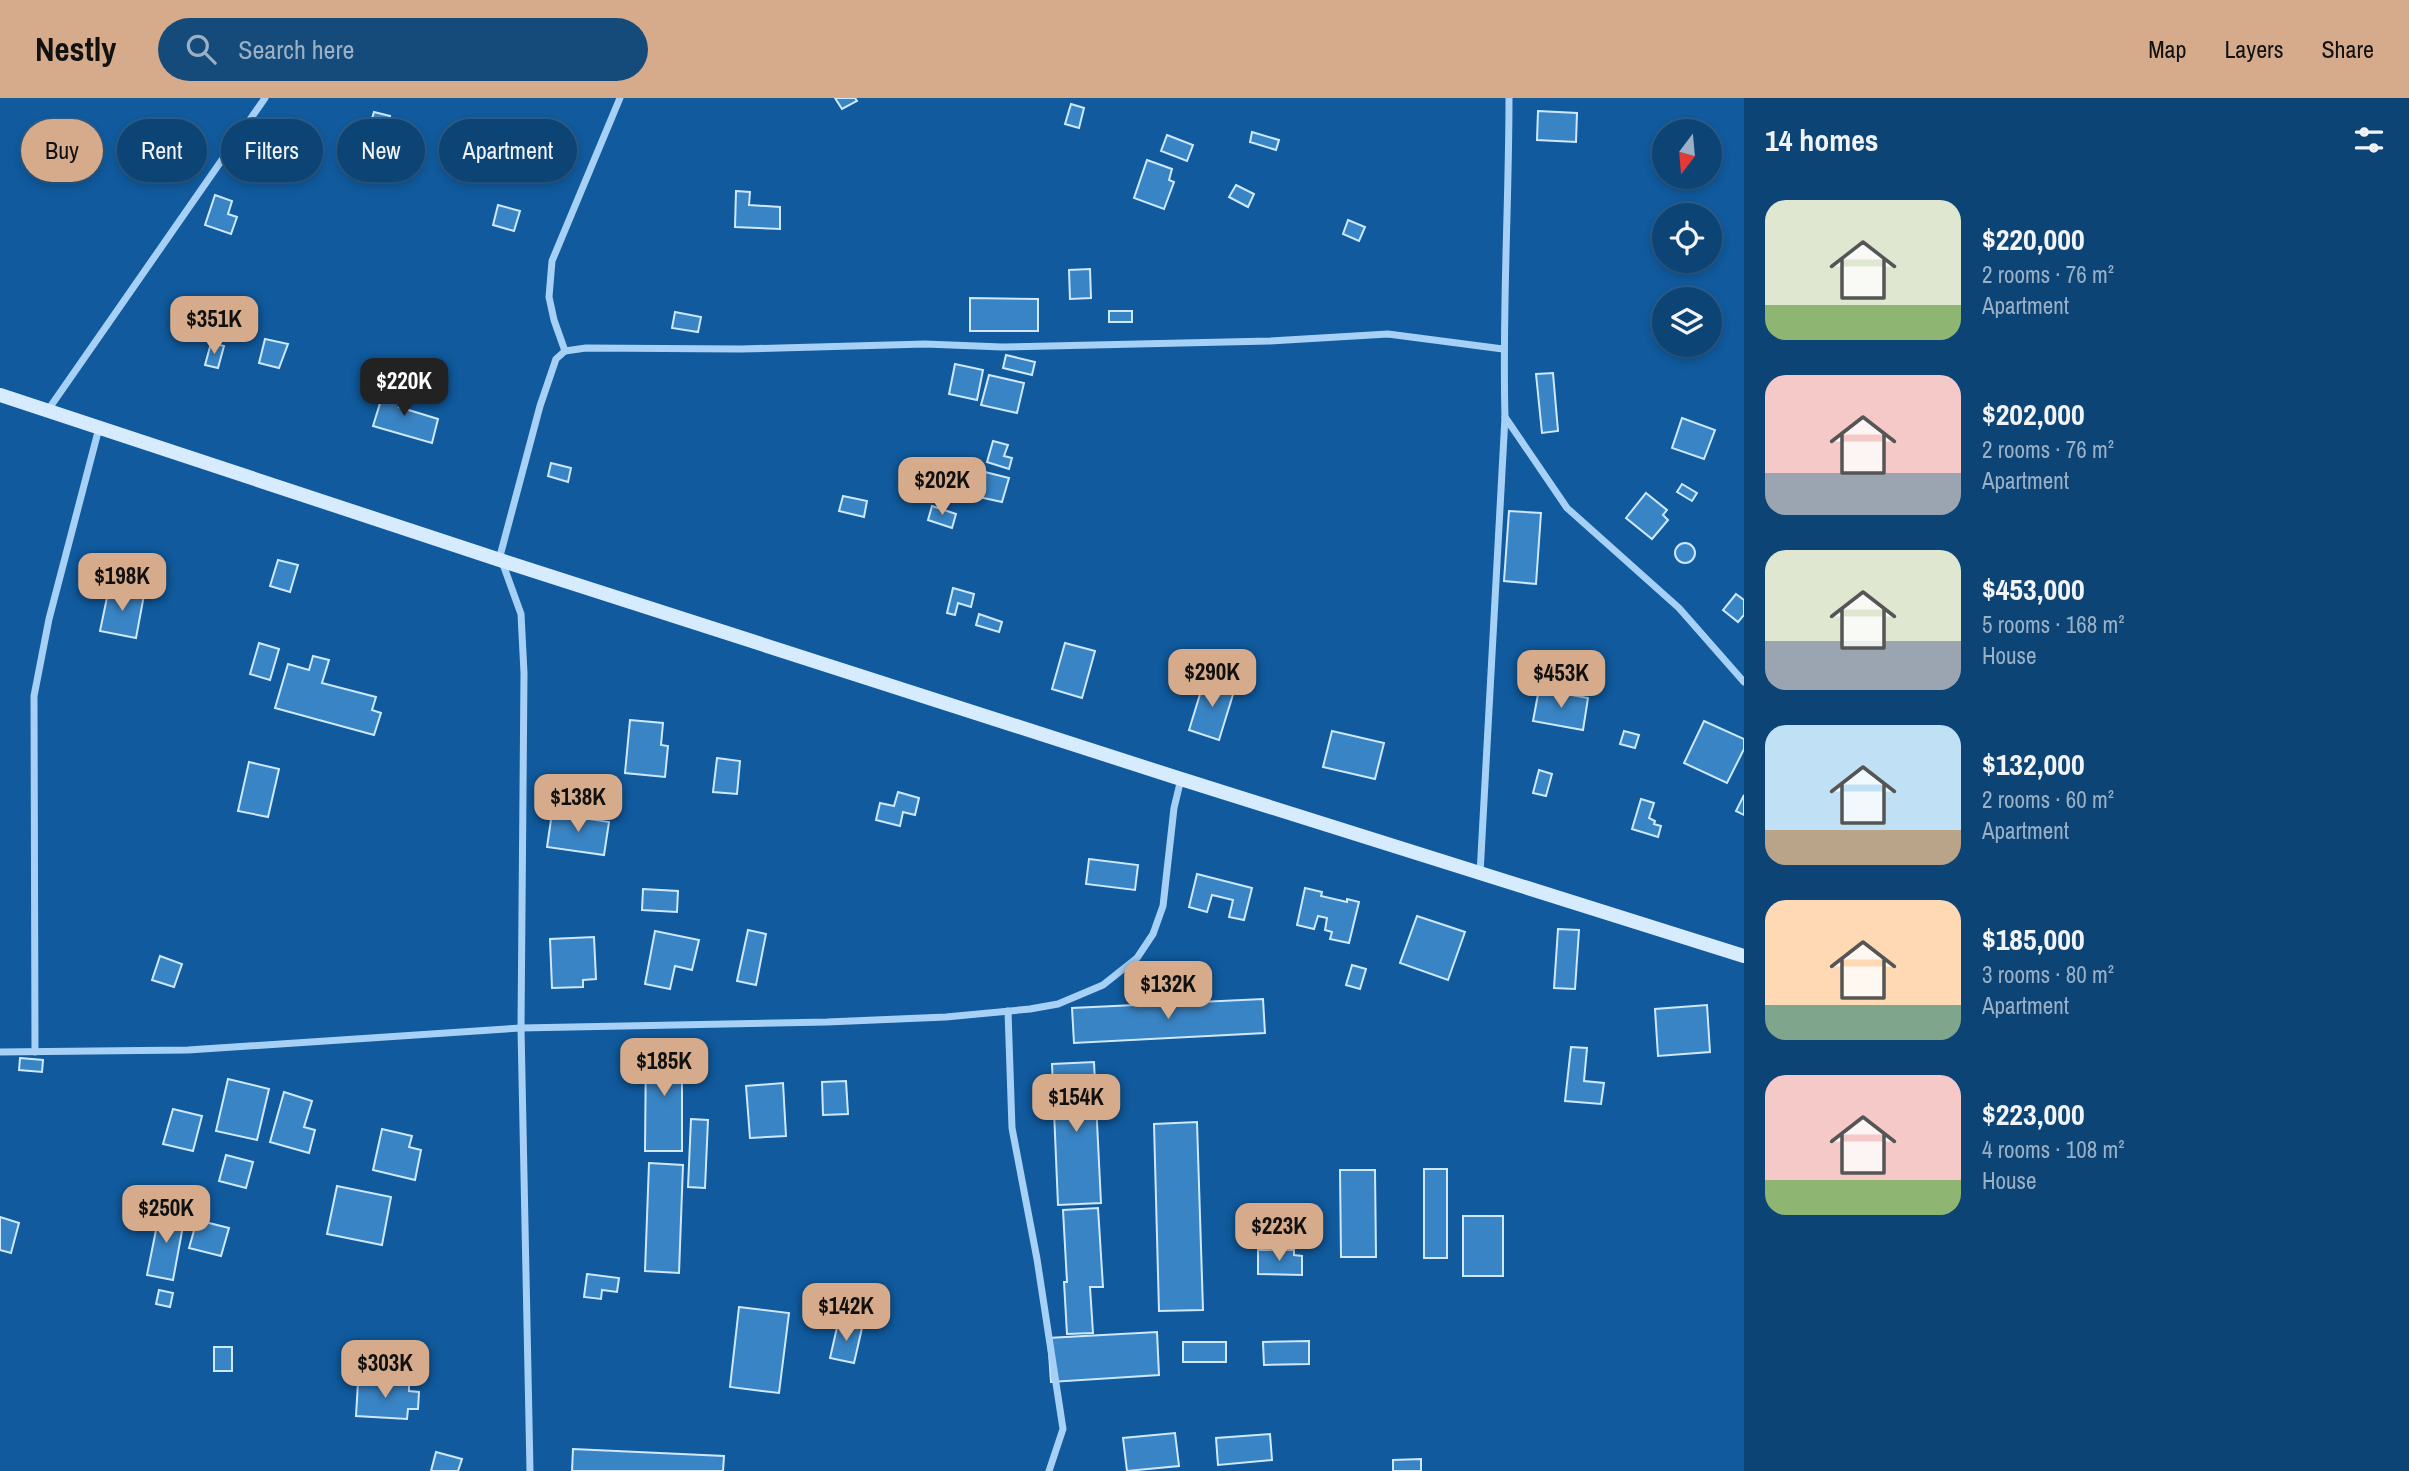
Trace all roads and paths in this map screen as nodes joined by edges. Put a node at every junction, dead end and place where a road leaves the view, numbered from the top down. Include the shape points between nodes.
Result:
1 (265, 98) edge
2 (620, 98) edge
3 (1509, 98) edge
4 (1503, 349) junction
5 (565, 351) junction
6 (0, 395) edge
7 (48, 410) junction
8 (1505, 417) junction
9 (99, 428) junction
10 (503, 561) junction
11 (1744, 682) edge
12 (1181, 779) junction
13 (1480, 875) junction
14 (1744, 956) edge
15 (1008, 1011) junction
16 (521, 1028) junction
17 (0, 1052) edge
18 (35, 1052) junction
19 (530, 1471) edge
20 (1049, 1471) edge

1 - 7 street
2 - 5 street via 552,261 549,297
3 - 4 street
4 - 5 street via 1388,334 1002,347 925,344
4 - 8 street
5 - 10 street via 556,359 540,406 500,556
6 - 7 street
7 - 9 street
8 - 11 street via 1567,508 1679,608
8 - 13 street
9 - 10 street
9 - 18 street via 34,696
10 - 12 street
10 - 16 street via 521,614 524,673
12 - 13 street
12 - 15 street via 1163,906 1153,934 1137,958 1103,985 1058,1004
13 - 14 street
15 - 16 street via 946,1017
15 - 20 street via 1012,1128 1063,1429
16 - 18 street via 188,1050
16 - 19 street
17 - 18 street

